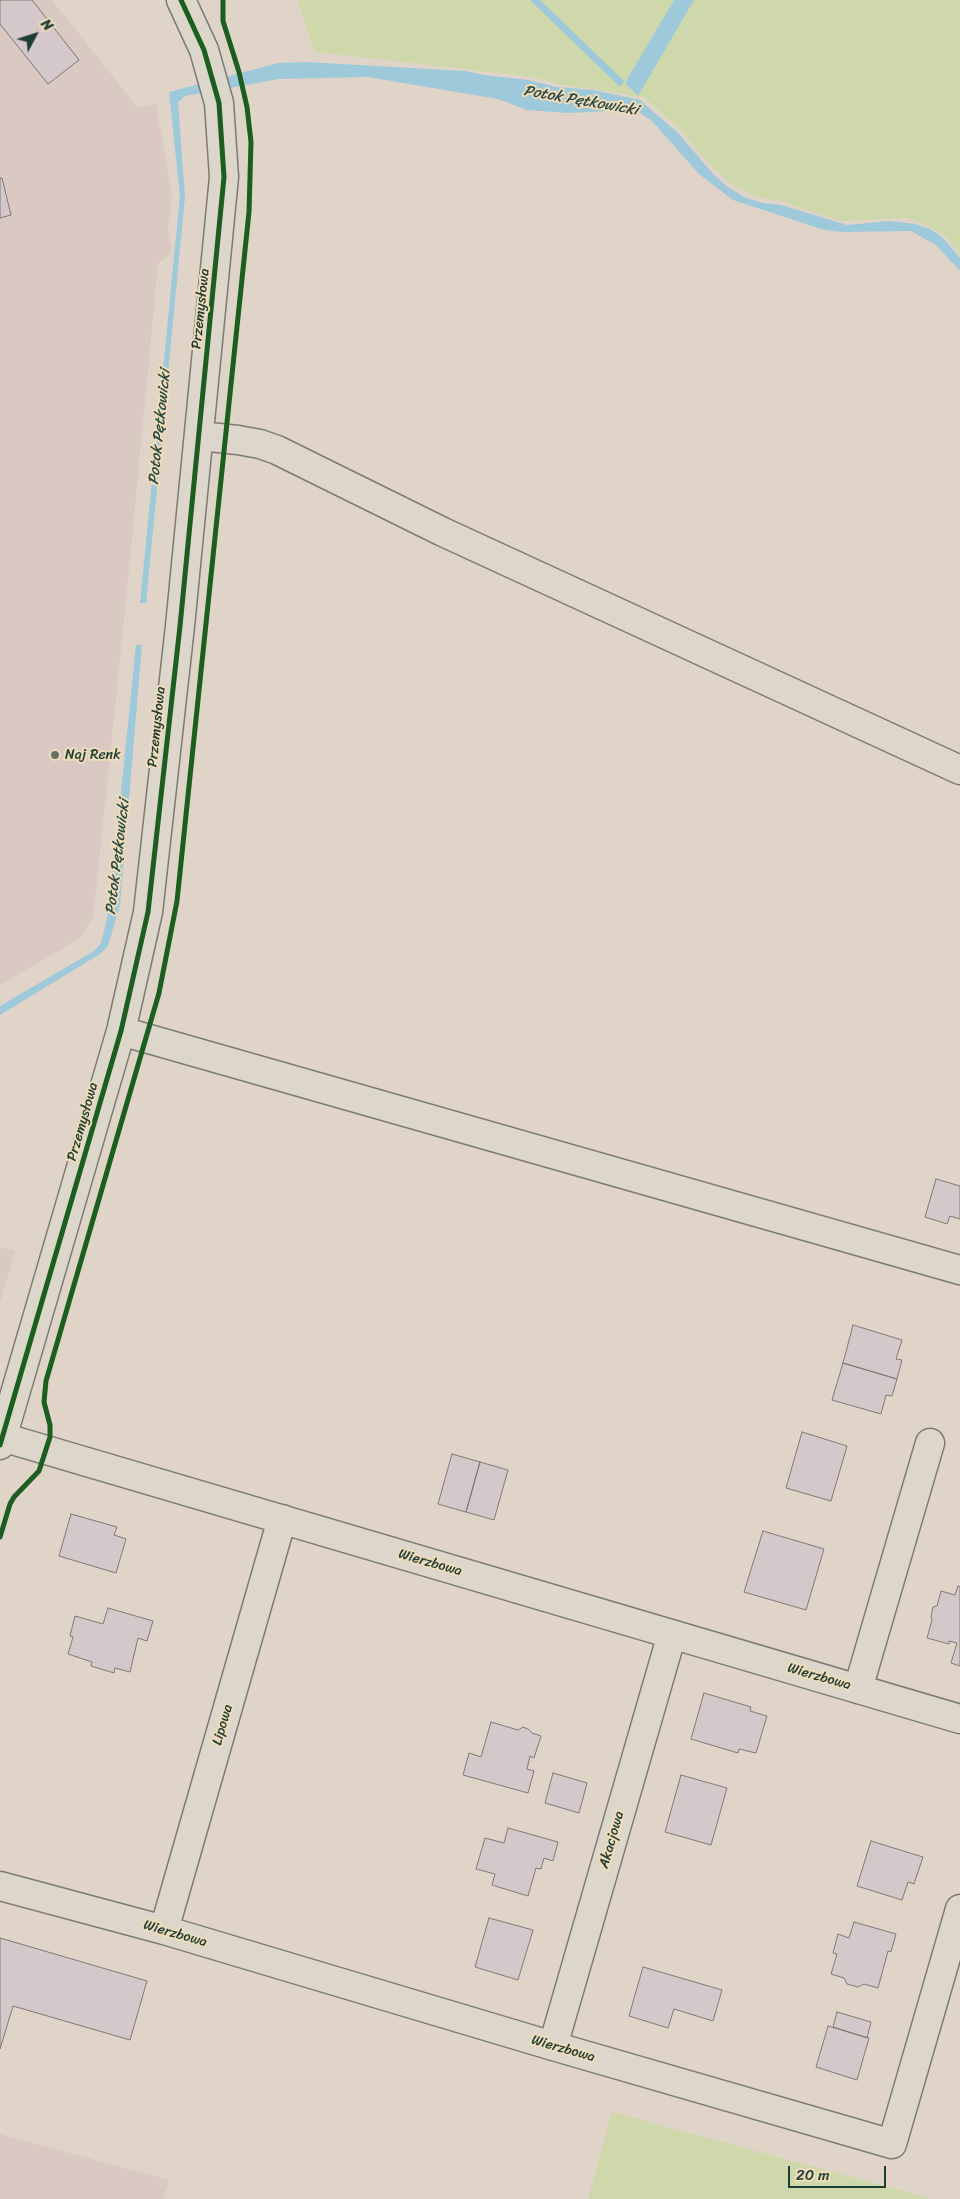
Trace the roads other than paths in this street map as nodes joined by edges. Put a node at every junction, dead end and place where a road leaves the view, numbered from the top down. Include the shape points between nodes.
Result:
1 (181, 0) edge
2 (200, 436) junction
3 (960, 770) edge
4 (121, 1031) junction
5 (960, 1270) edge
6 (1, 1441) edge
7 (930, 1444) dead end
8 (282, 1519) junction
9 (672, 1634) junction
10 (858, 1689) junction
11 (960, 1719) edge
12 (0, 1886) edge
13 (960, 1909) edge
14 (164, 1930) junction
15 (553, 2046) junction

1 - 2 street, Przemysłowa via 204,50 219,103 224,177
2 - 3 street via 238,440 277,450 452,537
2 - 4 street, Przemysłowa via 148,912
4 - 5 street
4 - 6 street, Przemysłowa
6 - 8 street, Wierzbowa
7 - 10 street, Wierzbowa
8 - 9 street, Wierzbowa
8 - 14 street, Lipowa
9 - 10 street, Wierzbowa
9 - 15 street, Akacjowa
10 - 11 street, Wierzbowa
12 - 14 street, Wierzbowa
13 - 15 street, Wierzbowa via 892,2144
14 - 15 street, Wierzbowa

